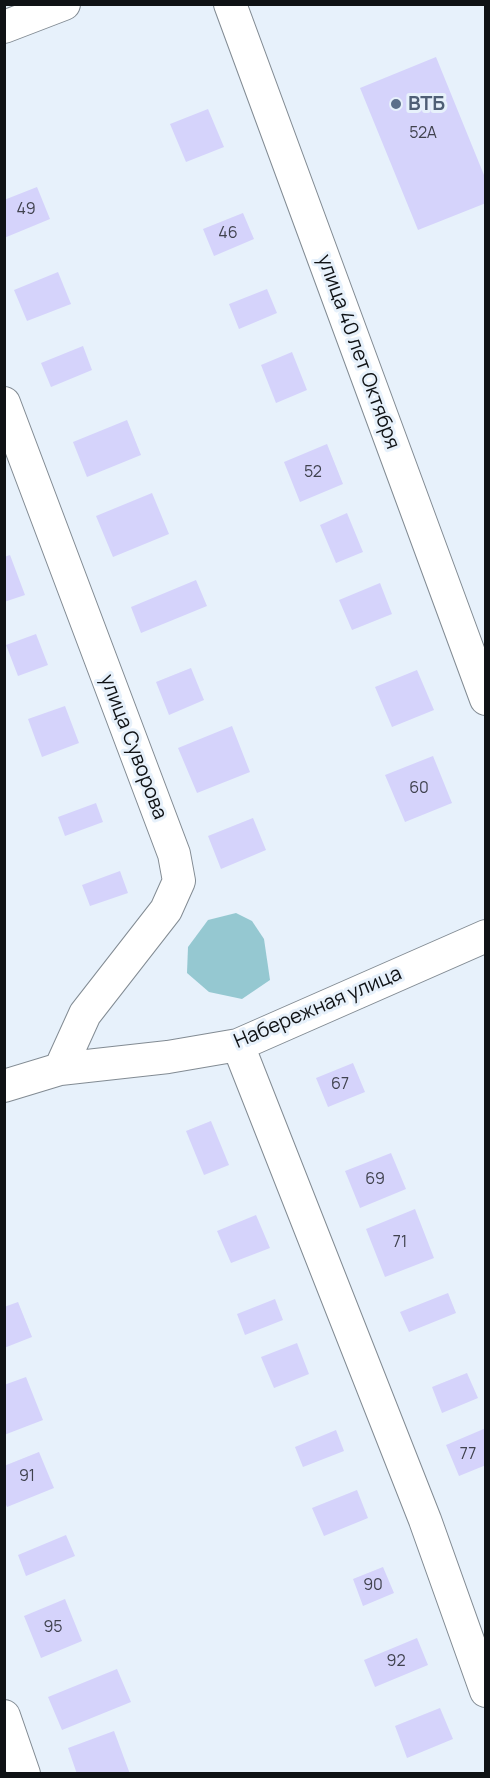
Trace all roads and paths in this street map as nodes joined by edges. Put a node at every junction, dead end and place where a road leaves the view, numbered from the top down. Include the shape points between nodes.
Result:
1 (64, 4) edge
2 (230, 4) edge
3 (4, 27) edge
4 (4, 404) edge
5 (486, 699) edge
6 (486, 936) edge
7 (238, 1045) junction
8 (60, 1069) junction
9 (4, 1086) edge
10 (486, 1691) edge
11 (4, 1716) edge
12 (24, 1773) edge

1 - 3 street
2 - 5 street, улица 40 лет Октября
4 - 8 street, улица Суворова via 174,854 179,881 166,910 85,1014
6 - 7 street, Набережная улица
7 - 8 street, Набережная улица
7 - 10 street via 425,1520
8 - 9 street, Набережная улица
11 - 12 street

